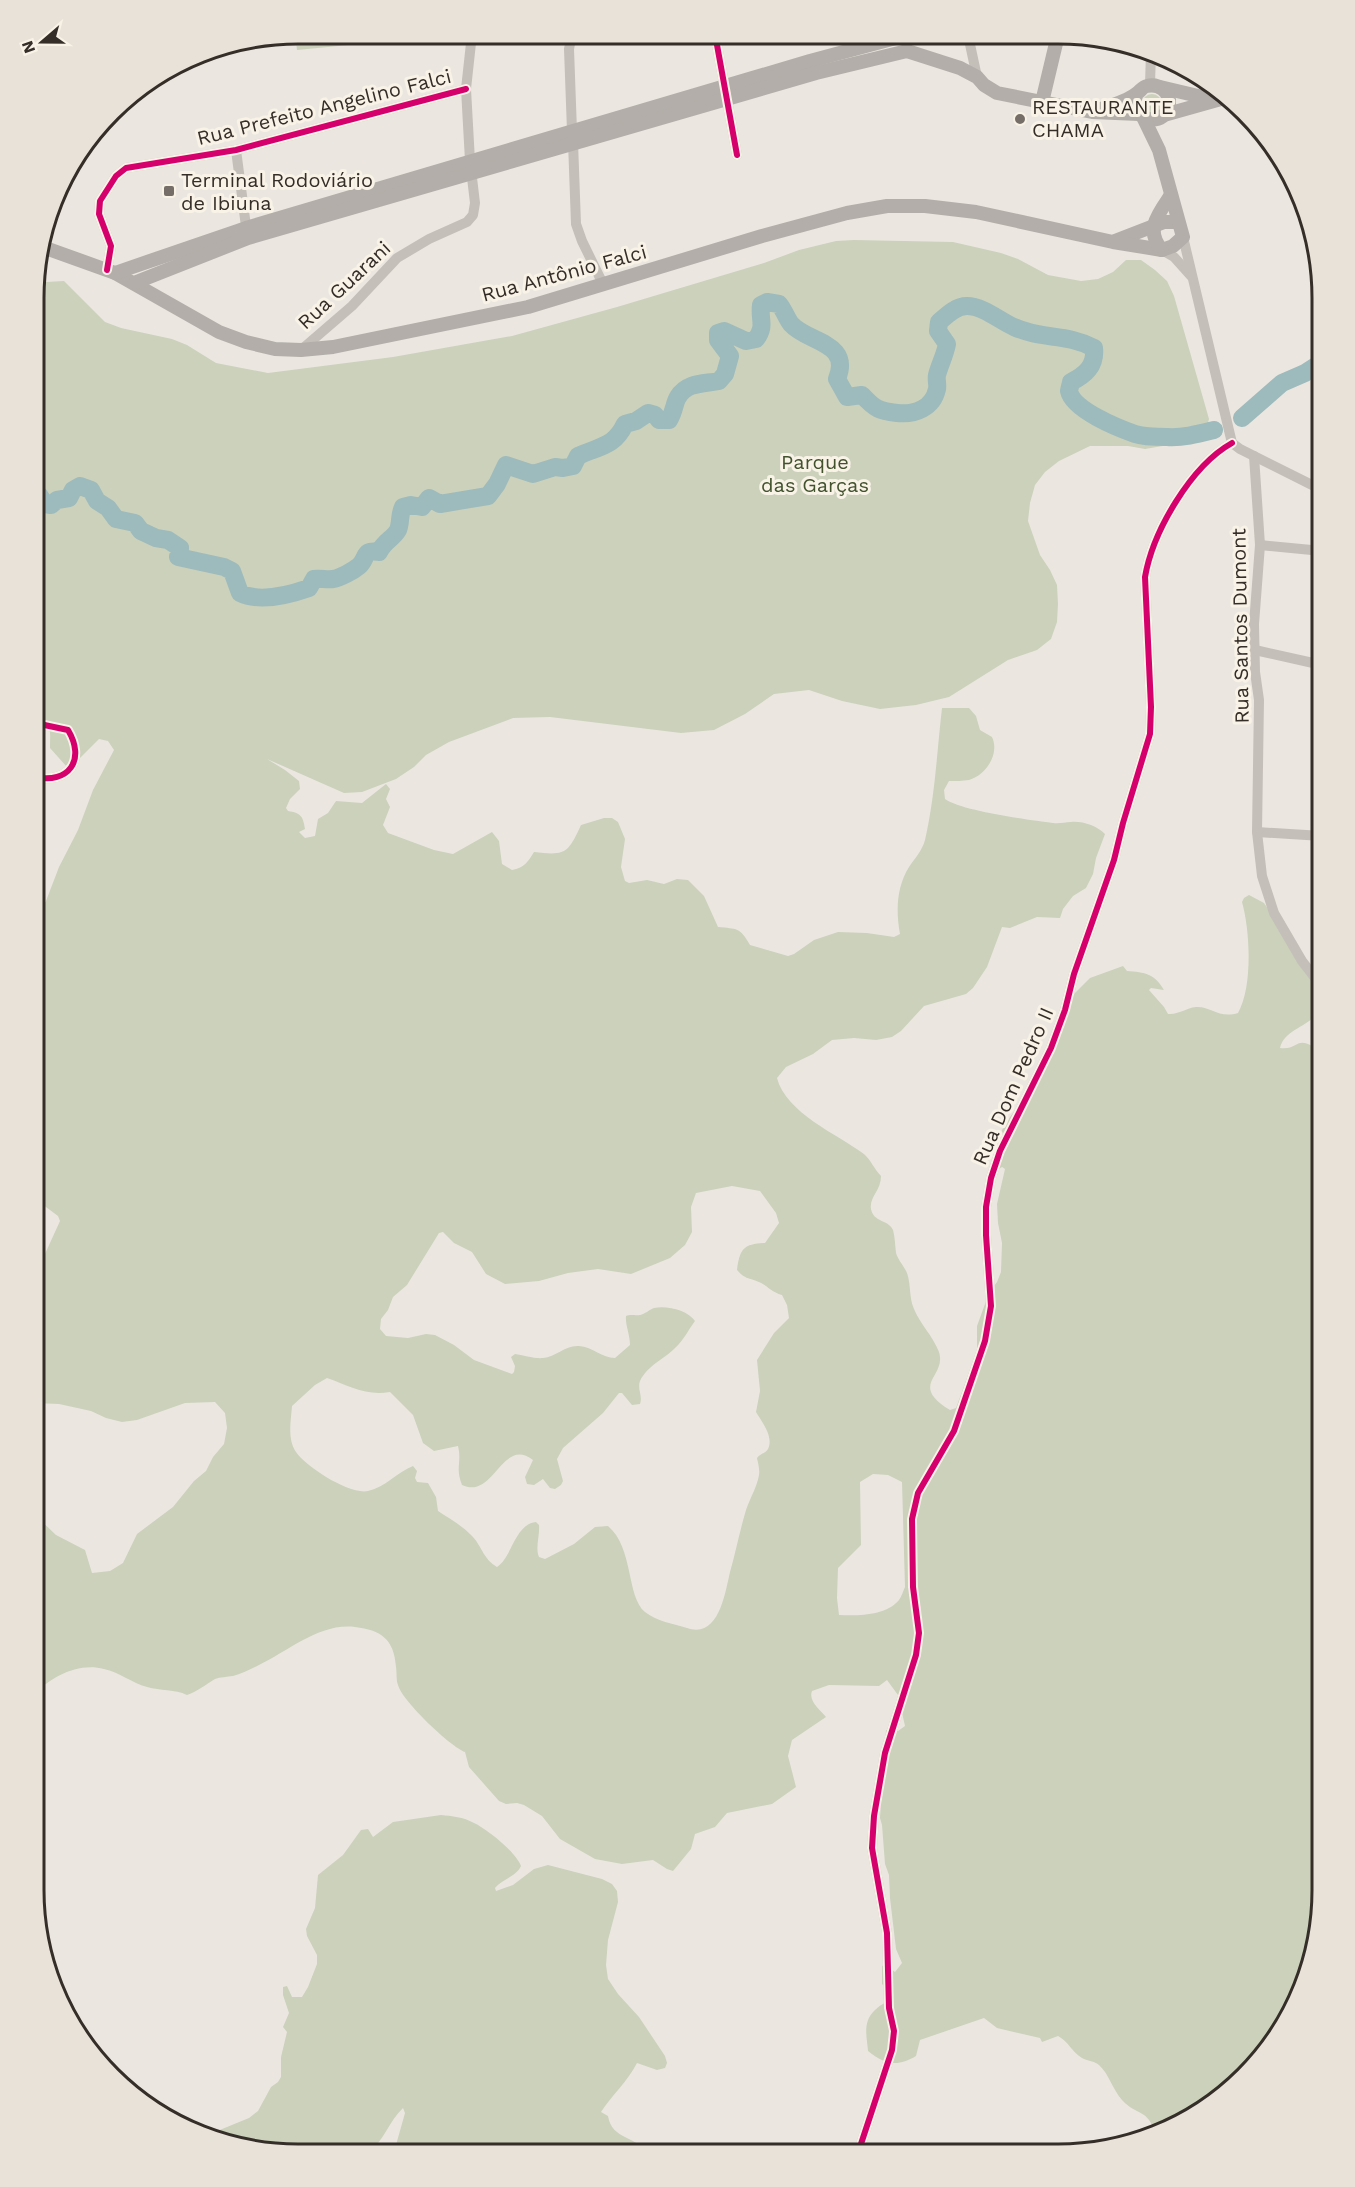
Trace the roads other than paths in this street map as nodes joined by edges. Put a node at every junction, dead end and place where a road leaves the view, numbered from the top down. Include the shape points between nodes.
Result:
1 (471, 44) edge
2 (570, 44) edge
3 (717, 44) edge
4 (878, 44) edge
5 (905, 44) edge
6 (970, 44) edge
7 (1056, 44) edge
8 (907, 51) junction
9 (1152, 62) edge
10 (813, 67) junction
11 (977, 77) junction
12 (1155, 86) junction
13 (466, 89) junction
14 (725, 93) junction
15 (1137, 94) junction
16 (1214, 97) edge
17 (1218, 100) edge
18 (1042, 102) junction
19 (1092, 112) junction
20 (1141, 115) junction
21 (1162, 116) junction
22 (573, 136) junction
23 (236, 150) junction
24 (1159, 150) junction
25 (737, 155) dead end
26 (471, 167) junction
27 (1171, 195) junction
28 (1178, 222) junction
29 (1154, 226) junction
30 (247, 233) junction
31 (1183, 237) junction
32 (1113, 242) junction
33 (48, 249) edge
34 (1162, 250) junction
35 (111, 271) junction
36 (160, 271) junction
37 (1193, 278) junction
38 (134, 283) junction
39 (603, 284) junction
40 (164, 302) junction
41 (301, 350) junction
42 (1232, 443) junction
43 (1254, 456) junction
44 (1312, 485) edge
45 (1260, 545) junction
46 (1312, 550) edge
47 (1255, 650) junction
48 (1312, 663) edge
49 (44, 725) edge
50 (44, 778) edge
51 (1257, 832) junction
52 (1312, 835) edge
53 (1312, 974) edge
54 (861, 2144) edge

1 - 13 street, Rua Guarani
2 - 22 street
3 - 14 street
4 - 10 main road
5 - 8 main road
6 - 11 street
7 - 18 main road
8 - 10 main road
8 - 11 main road via 943,61
9 - 12 street
10 - 14 main road
11 - 18 main road via 997,93
12 - 15 main road via 1142,87
12 - 16 main road
12 - 21 main road via 1168,95 1169,105
13 - 23 street, Rua Prefeito Angelino Falci
13 - 26 street, Rua Guarani
14 - 22 main road
14 - 25 street
15 - 19 main road
15 - 20 main road via 1135,104
17 - 21 main road
18 - 19 main road
19 - 20 main road
20 - 21 main road via 1149,119
20 - 24 main road
21 - 24 main road
22 - 26 main road
22 - 39 street via 576,224
23 - 30 street
23 - 35 street, Rua Prefeito Angelino Falci via 134,165 120,171 104,192 99,207 111,246
24 - 27 main road
26 - 30 main road
26 - 41 street, Rua Guarani via 475,203 467,222 397,258 352,306
27 - 28 main road
27 - 29 main road
28 - 29 main road
28 - 31 main road
29 - 32 main road
29 - 34 main road via 1156,243
30 - 35 main road
30 - 36 main road
31 - 34 main road
31 - 37 street
32 - 34 main road, Rua Antônio Falci
32 - 39 main road, Rua Antônio Falci via 976,212 887,206 762,236
33 - 35 main road, Rua Antônio Falci
34 - 37 street
35 - 38 main road, Rua Antônio Falci
36 - 38 main road
36 - 40 main road
37 - 42 street
38 - 40 main road, Rua Antônio Falci
39 - 41 main road, Rua Antônio Falci via 528,307 333,347
40 - 41 main road, Rua Antônio Falci via 246,342
42 - 43 street
42 - 54 street, Rua Dom Pedro II via 1220,450 1184,490 1148,561 1145,577 1150,734 1065,1010 991,1178 986,1207 991,1306 986,1341 954,1431 918,1493 912,1519 912,1587 919,1633 916,1655 885,1753 872,1848 887,1933 894,2031 892,2050
43 - 44 street
43 - 45 street, Rua Santos Dumont
45 - 46 street
45 - 47 street, Rua Santos Dumont
47 - 48 street
47 - 51 street, Rua Santos Dumont via 1259,700
49 - 50 street via 68,730 75,745 74,763 65,775
51 - 52 street
51 - 53 street, Rua Santos Dumont via 1262,876 1274,913

